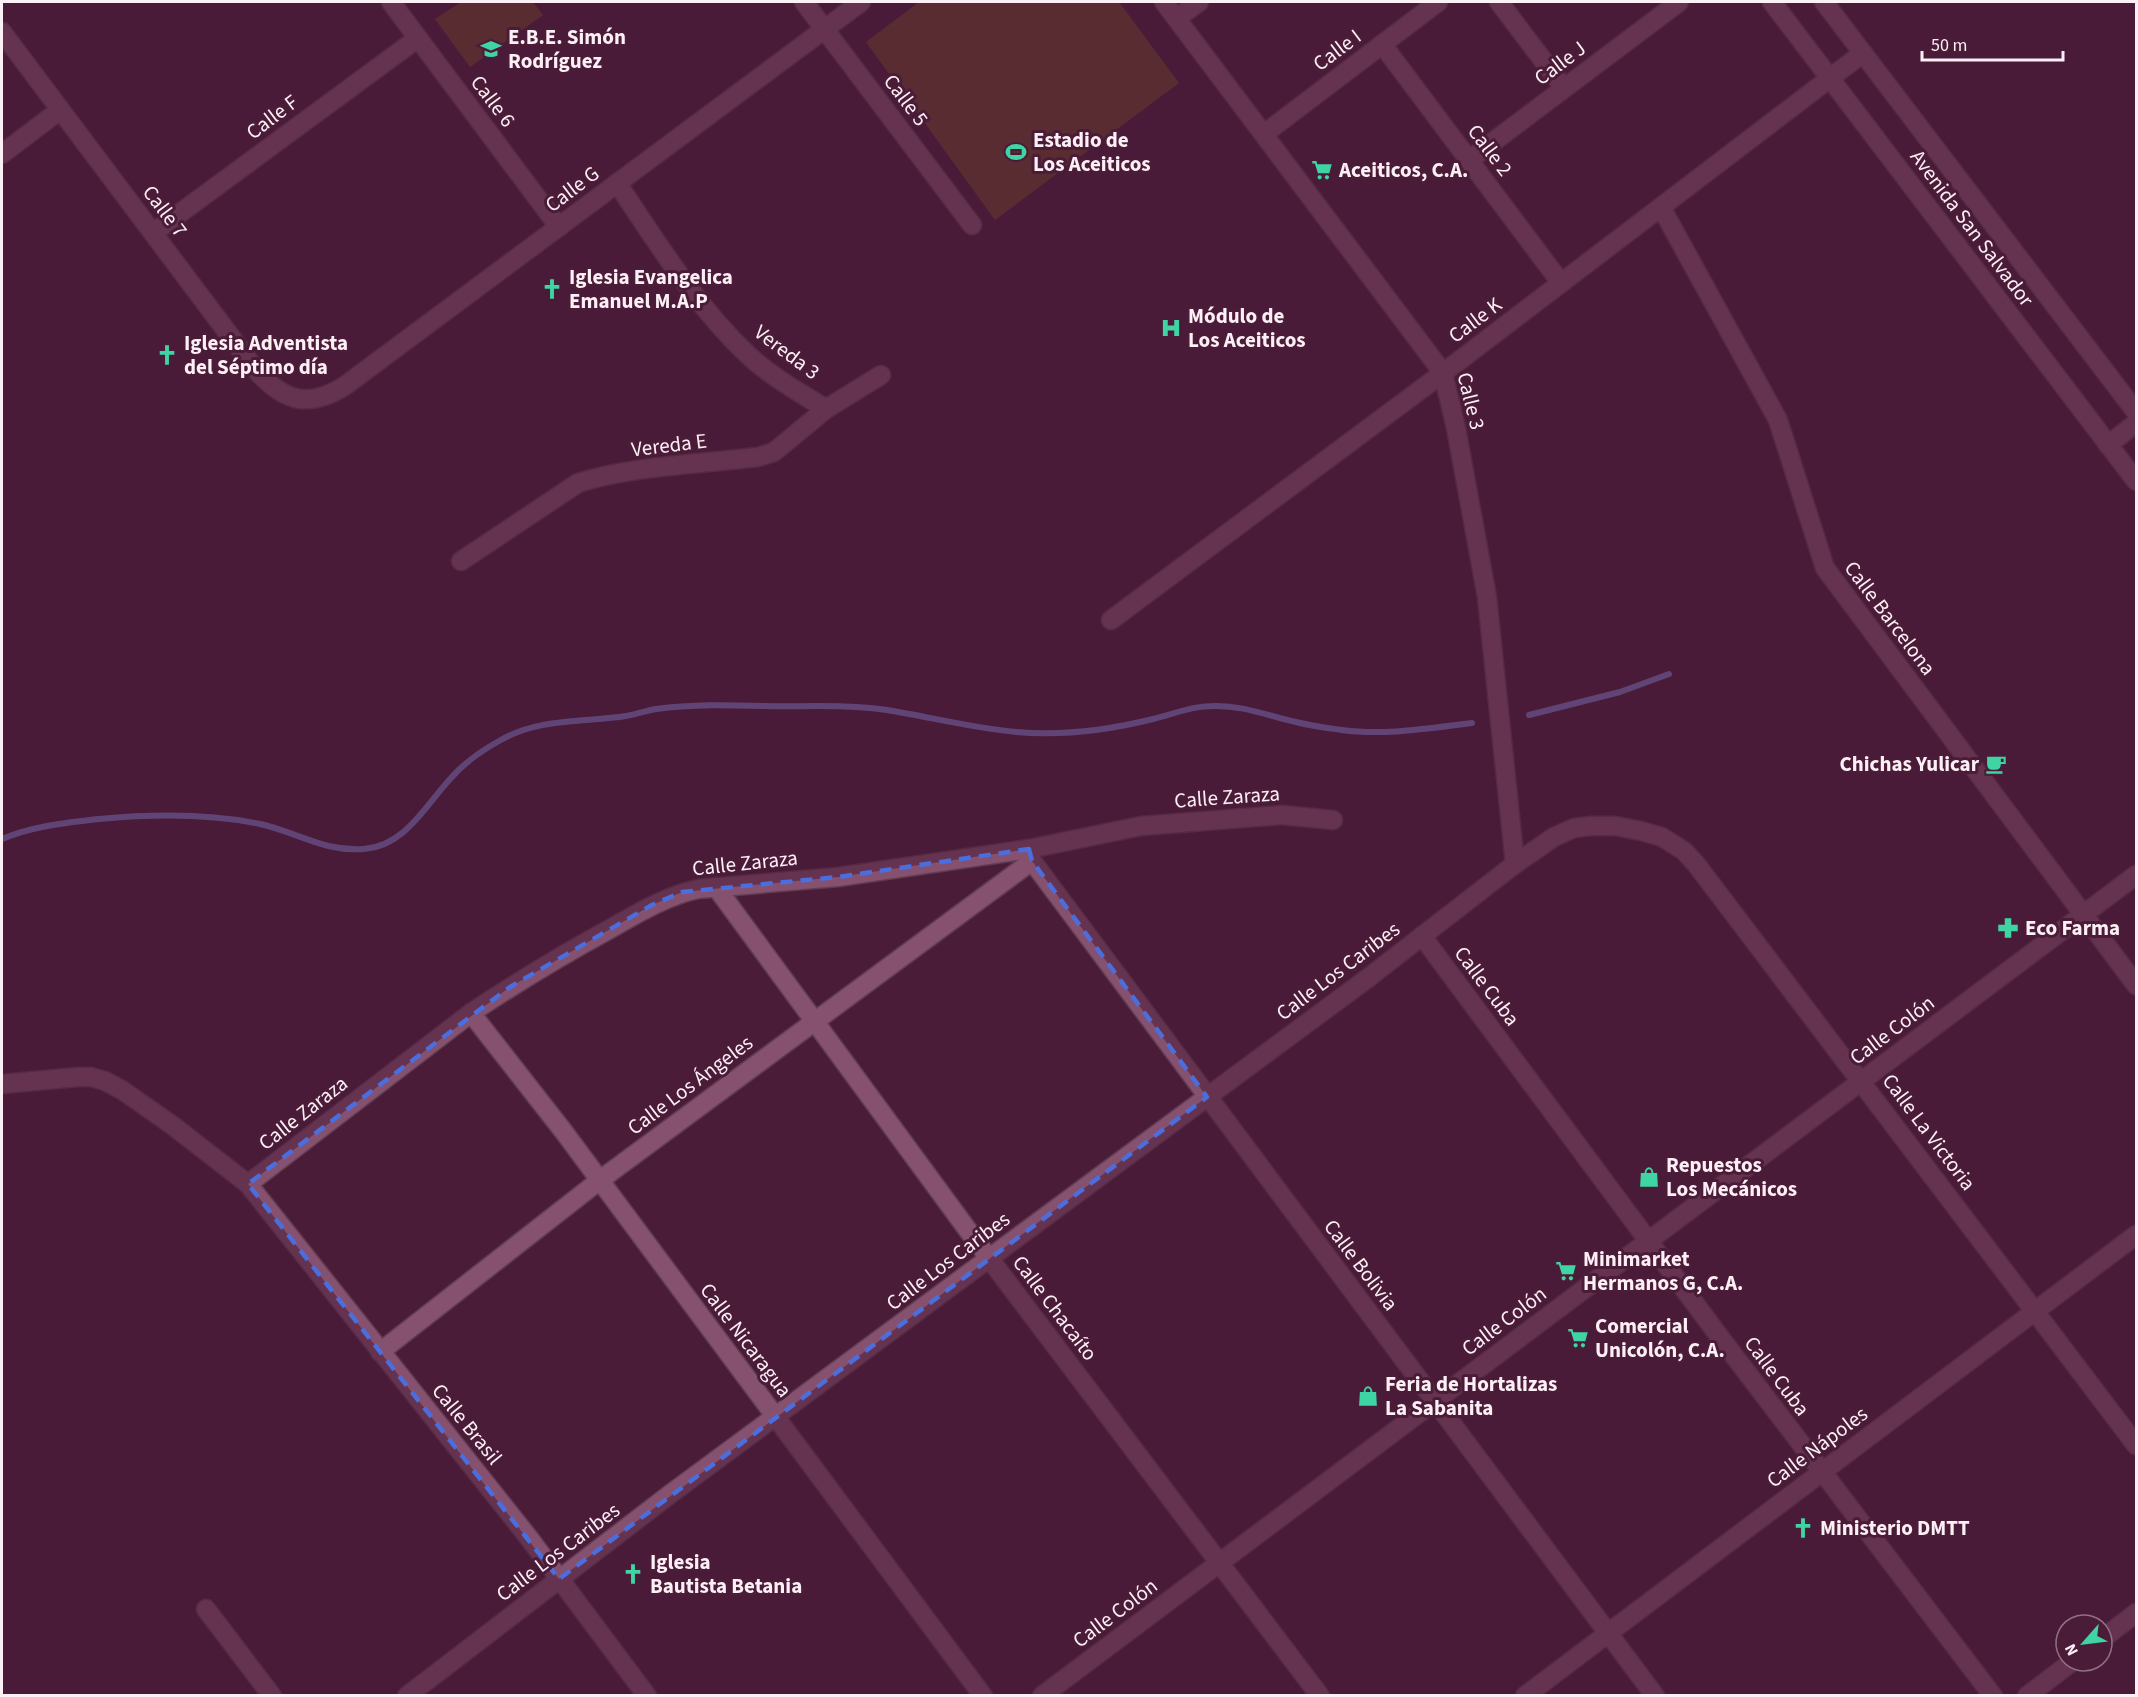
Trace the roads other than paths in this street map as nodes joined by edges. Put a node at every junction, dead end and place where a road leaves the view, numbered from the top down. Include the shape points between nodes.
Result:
1 (391, 2) edge
2 (804, 2) edge
3 (861, 2) edge
4 (1164, 2) edge
5 (1199, 2) edge
6 (1438, 2) edge
7 (1499, 2) edge
8 (1679, 2) edge
9 (1772, 2) edge
10 (1824, 2) edge
11 (1177, 18) junction
12 (824, 29) junction
13 (2, 32) edge
14 (418, 38) junction
15 (1382, 44) junction
16 (1863, 53) junction
17 (1830, 79) junction
18 (1564, 88) junction
19 (60, 110) junction
20 (1264, 134) junction
21 (2, 154) edge
22 (1469, 160) junction
23 (617, 183) junction
24 (1660, 207) junction
25 (972, 225) dead end
26 (559, 227) junction
27 (153, 233) junction
28 (1561, 283) junction
29 (1443, 373) junction
30 (881, 375) dead end
31 (305, 399) joint
32 (825, 409) junction
33 (2136, 412) edge
34 (2136, 423) edge
35 (2108, 445) junction
36 (2136, 482) edge
37 (461, 561) dead end
38 (1111, 620) dead end
39 (1333, 820) dead end
40 (1031, 855) junction
41 (1515, 864) junction
42 (2136, 875) edge
43 (716, 887) junction
44 (2084, 914) junction
45 (1422, 936) junction
46 (2136, 985) edge
47 (471, 1013) junction
48 (814, 1021) junction
49 (1862, 1080) junction
50 (2, 1084) edge
51 (1207, 1097) junction
52 (600, 1180) junction
53 (248, 1184) junction
54 (2136, 1235) edge
55 (1648, 1241) junction
56 (989, 1258) junction
57 (2035, 1311) junction
58 (380, 1352) junction
59 (1434, 1401) junction
60 (776, 1416) junction
61 (2136, 1445) edge
62 (1822, 1472) junction
63 (1220, 1562) junction
64 (560, 1579) junction
65 (206, 1609) dead end
66 (2136, 1613) edge
67 (2114, 1630) edge
68 (1608, 1633) junction
69 (2057, 1673) edge
70 (272, 1695) edge
71 (407, 1695) edge
72 (647, 1695) edge
73 (983, 1695) edge
74 (1042, 1695) edge
75 (1320, 1695) edge
76 (1525, 1695) edge
77 (1655, 1695) edge
78 (1993, 1695) edge
79 (2027, 1695) edge

1 - 14 street, Calle 6
2 - 12 street, Calle 5
3 - 12 street, Calle G
4 - 11 street, Calle 3
5 - 11 street
6 - 15 street, Calle I
7 - 18 street
8 - 18 street, Calle J
9 - 17 street, Avenida San Salvador
10 - 16 street, Avenida San Salvador
11 - 20 street, Calle 3
12 - 23 street, Calle G
12 - 25 street, Calle 5
13 - 19 street, Calle 7
14 - 26 street, Calle 6
14 - 27 street, Calle F
15 - 20 street, Calle I
15 - 22 street, Calle 2
16 - 17 street, Calle K
16 - 33 street, Avenida San Salvador
17 - 24 street, Calle K
17 - 35 street, Avenida San Salvador
18 - 22 street, Calle J
19 - 21 street
19 - 27 street, Calle 7
20 - 29 street, Calle 3
22 - 28 street, Calle 2
23 - 26 street, Calle G
23 - 32 street, Vereda 3 via 679,274 724,330 775,377
24 - 28 street, Calle K
24 - 44 street, Calle Barcelona via 1778,420 1824,568
26 - 31 street, Calle G via 346,385 328,395
27 - 31 street, Calle 7 via 267,382 285,396
28 - 29 street, Calle K
29 - 38 street, Calle K
29 - 41 street, Calle 3 via 1487,597
30 - 32 street, Vereda E
32 - 37 street, Vereda E via 788,442 762,456 595,477 578,483
34 - 35 street
35 - 36 street, Avenida San Salvador
39 - 40 street, Calle Zaraza via 1282,815 1141,826
40 - 43 street, Calle Zaraza
40 - 48 street, Calle Los Ángeles
40 - 51 street, Calle Bolivia
41 - 45 street, Calle Los Caribes
41 - 49 street, Calle La Victoria via 1574,828 1616,826 1662,837 1696,864
42 - 44 street, Calle Colón
43 - 47 street, Calle Zaraza via 682,892 652,905
43 - 48 street, Calle Chacaíto
44 - 46 street, Calle Barcelona
44 - 49 street, Calle Colón
45 - 51 street, Calle Los Caribes
45 - 55 street, Calle Cuba
47 - 52 street, Calle Nicaragua
47 - 53 street, Calle Zaraza
48 - 52 street, Calle Los Ángeles
48 - 56 street, Calle Chacaíto
49 - 55 street, Calle Colón
49 - 57 street, Calle La Victoria
50 - 53 street, Calle Brasil via 78,1077 105,1081 172,1125
51 - 56 street, Calle Los Caribes
51 - 59 street, Calle Bolivia
52 - 58 street, Calle Los Ángeles
52 - 60 street, Calle Nicaragua
53 - 58 street, Calle Brasil
54 - 57 street, Calle Nápoles
55 - 59 street, Calle Colón
55 - 62 street, Calle Cuba
56 - 60 street, Calle Los Caribes
56 - 63 street, Calle Chacaíto
57 - 61 street, Calle La Victoria
57 - 62 street, Calle Nápoles
58 - 64 street, Calle Brasil
59 - 63 street, Calle Colón
59 - 68 street, Calle Bolivia
60 - 64 street, Calle Los Caribes
60 - 73 street, Calle Nicaragua
62 - 68 street, Calle Nápoles
62 - 78 street, Calle Cuba
63 - 74 street, Calle Colón
63 - 75 street, Calle Chacaíto
64 - 71 street, Calle Los Caribes
64 - 72 street, Calle Brasil
65 - 70 street
66 - 67 street
68 - 76 street, Calle Nápoles
68 - 77 street, Calle Bolivia
69 - 79 street

